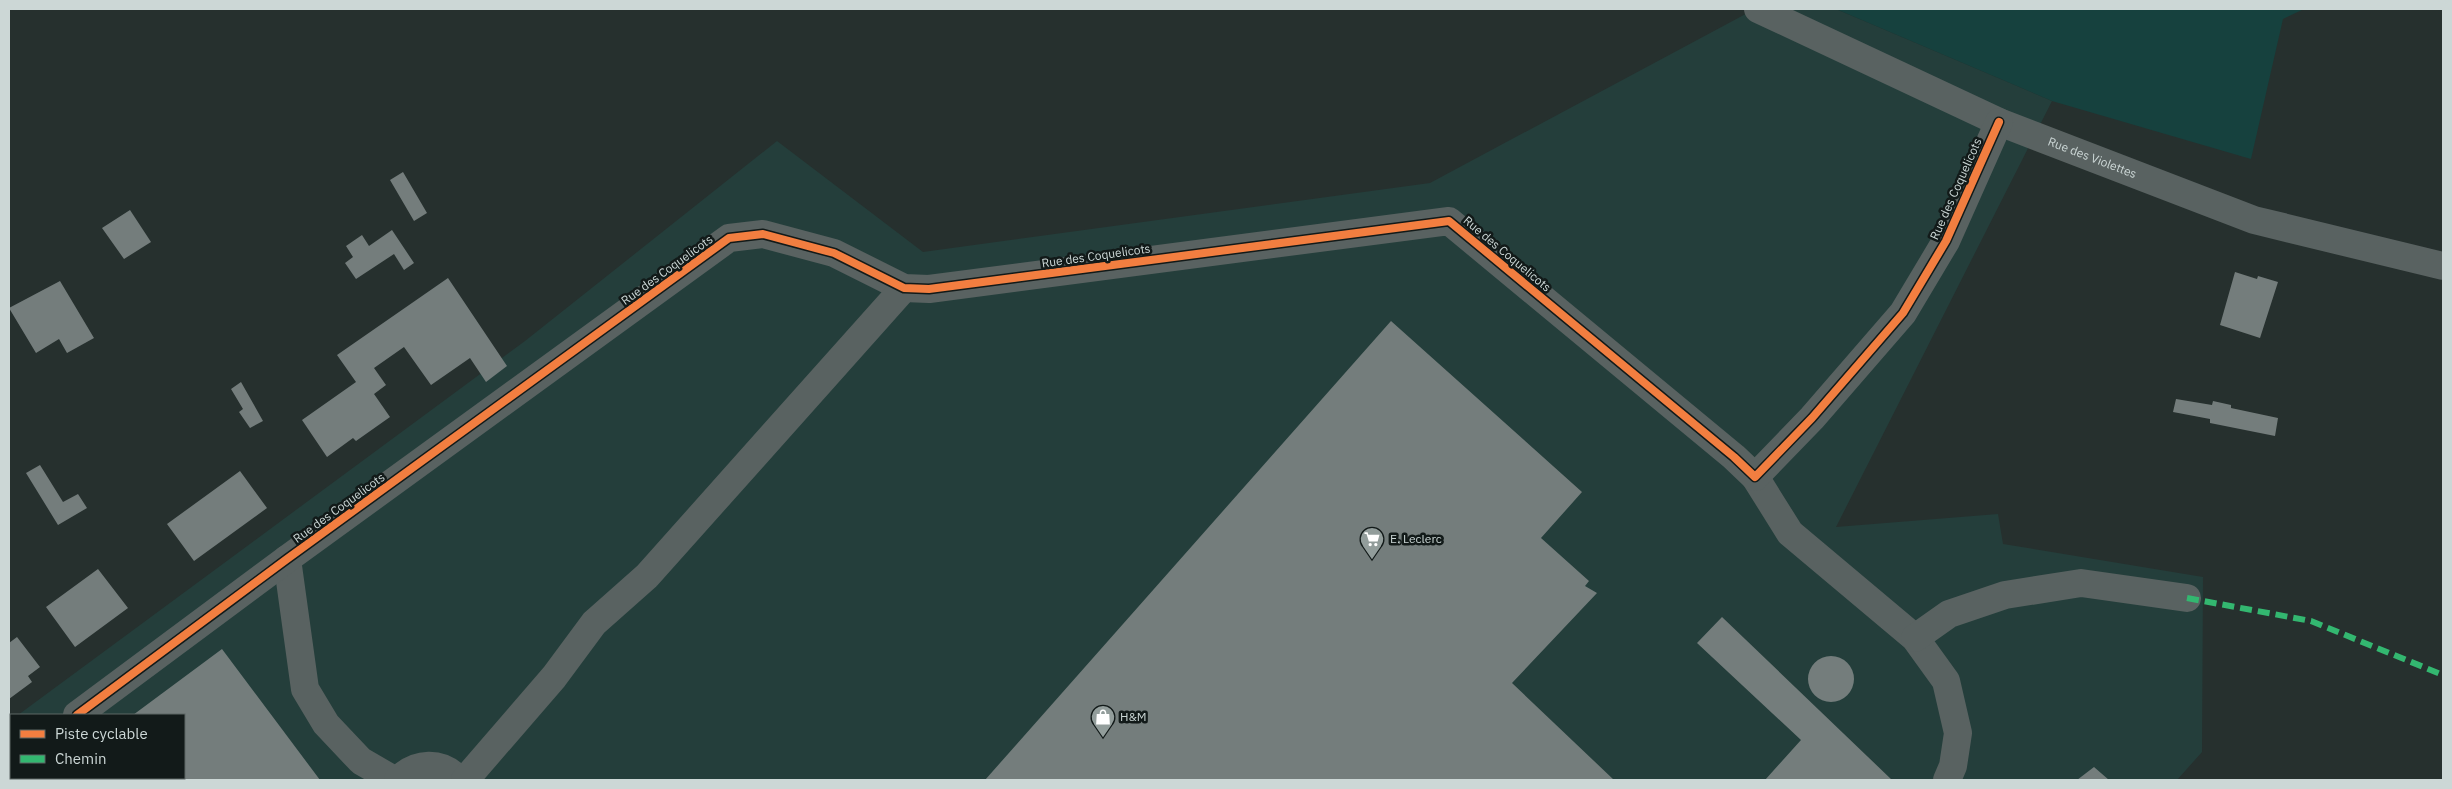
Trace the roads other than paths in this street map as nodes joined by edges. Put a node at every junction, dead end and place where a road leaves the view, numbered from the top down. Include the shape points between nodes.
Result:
1 (1758, 9) edge
2 (1999, 122) junction
3 (2443, 266) edge
4 (904, 288) junction
5 (1755, 477) junction
6 (287, 559) junction
7 (2187, 598) dead end
8 (1915, 638) junction
9 (78, 714) edge
10 (394, 780) edge
11 (398, 780) edge
12 (459, 780) edge
13 (465, 780) edge
14 (1946, 780) edge

1 - 2 street, Rue des Violettes
2 - 3 street, Rue des Violettes via 2254,220
2 - 5 street, Rue des Coquelicots via 1946,241 1903,313 1812,418
4 - 5 street, Rue des Coquelicots via 929,289 1449,221 1734,456
4 - 6 street, Rue des Coquelicots via 834,253 763,234 730,238
4 - 13 street via 647,576 594,623 554,677
5 - 8 street via 1790,533
6 - 9 street, Rue des Coquelicots
6 - 10 street via 305,688 326,724 361,761
7 - 8 street via 2082,583 2005,595 1949,614
8 - 14 street via 1946,681 1958,733 1953,766
11 - 12 street via 417,767 430,765 442,768

